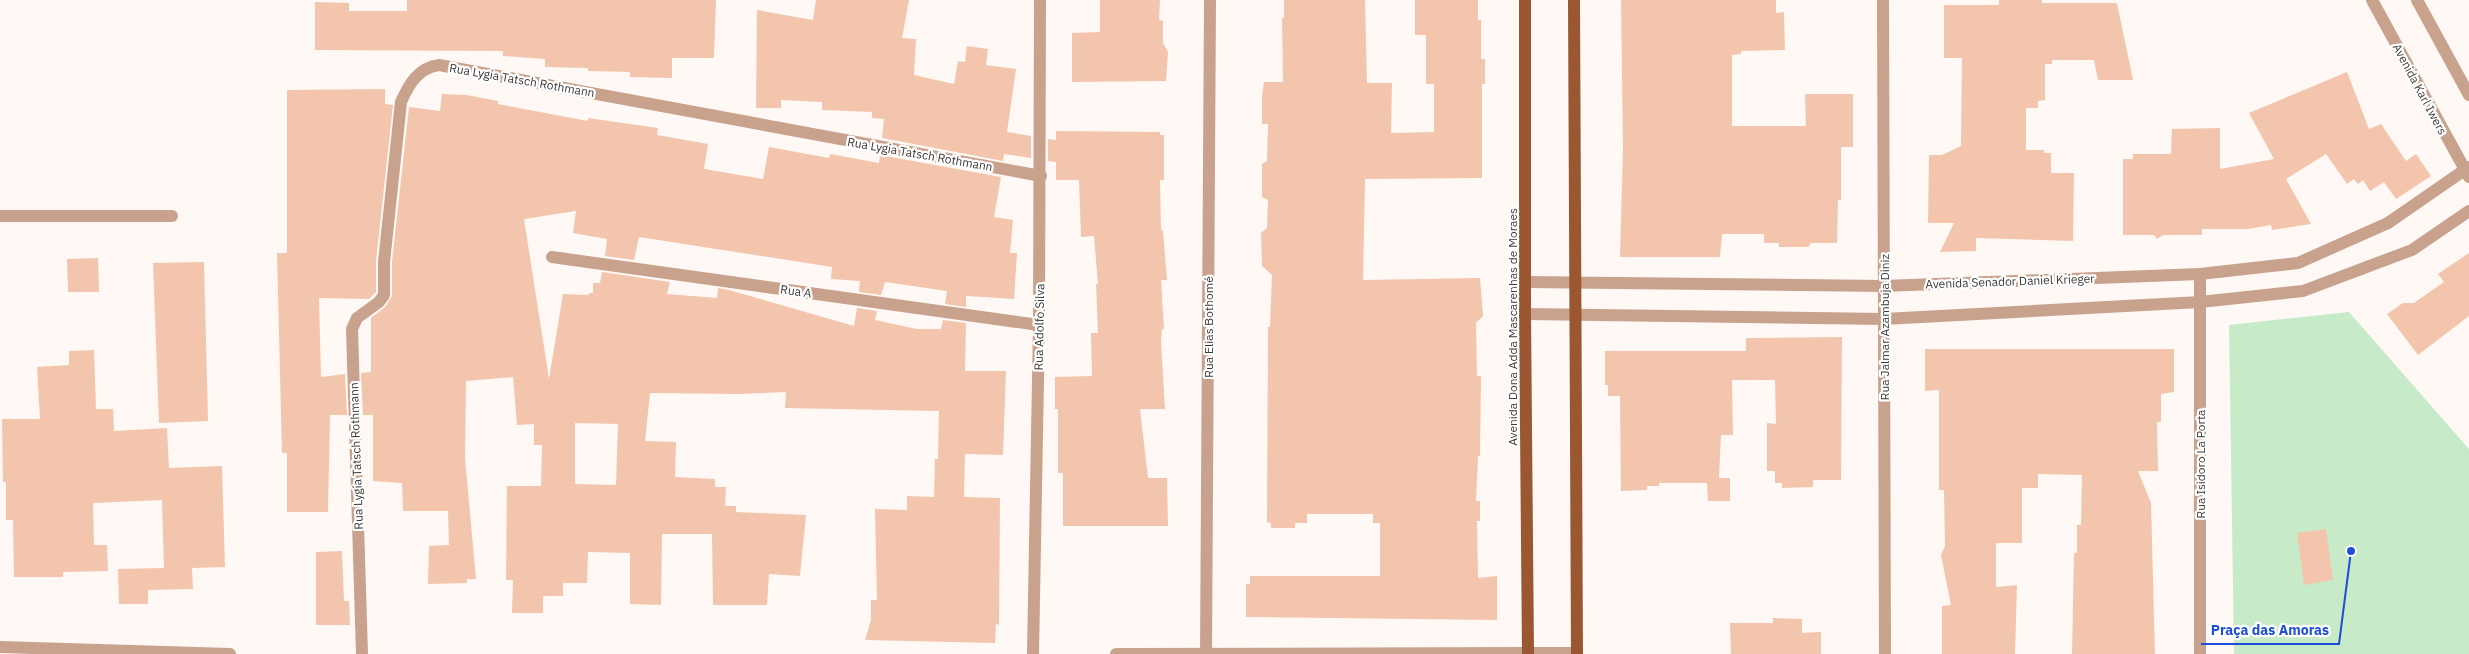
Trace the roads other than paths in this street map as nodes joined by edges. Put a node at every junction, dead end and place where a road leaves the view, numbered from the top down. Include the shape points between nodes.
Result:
1 (1040, 0) edge
2 (1210, 0) edge
3 (1525, 0) edge
4 (1574, 0) edge
5 (1883, 0) edge
6 (2372, 0) edge
7 (2417, 0) edge
8 (2469, 95) edge
9 (2468, 172) edge
10 (1041, 176) junction
11 (2469, 211) edge
12 (0, 216) edge
13 (172, 216) dead end
14 (552, 257) dead end
15 (2200, 274) junction
16 (1525, 282) junction
17 (1574, 282) junction
18 (1884, 286) junction
19 (2200, 302) junction
20 (1524, 314) junction
21 (1575, 315) junction
22 (1884, 319) junction
23 (1039, 325) junction
24 (0, 647) edge
25 (28, 651) edge
26 (1528, 653) edge
27 (1577, 653) edge
28 (230, 654) edge
29 (362, 654) edge
30 (1033, 654) edge
31 (1116, 654) edge
32 (1206, 654) edge
33 (1885, 654) edge
34 (2200, 654) edge

1 - 10 street, Rua Adolfo Silva
2 - 32 street, Rua Elias Bothomé
3 - 16 main road, Avenida Dona Adda Mascarenhas de Moraes
4 - 17 main road
5 - 18 street, Rua Jalmar Azambuja Diniz
6 - 9 street, Avenida Karl Iwers
7 - 8 street
9 - 15 street, Avenida Senador Daniel Krieger via 2388,223 2298,263
10 - 23 street, Rua Adolfo Silva
10 - 29 street, Rua Lygia Tatsch Rothmann via 439,65 424,68 401,102 384,262 384,295 357,318 352,329
11 - 19 street via 2412,250 2303,291
12 - 13 street
14 - 23 street, Rua A
15 - 18 street, Avenida Senador Daniel Krieger
15 - 19 street, Rua Isidoro La Porta
16 - 17 street, Avenida Senador Daniel Krieger
16 - 20 main road, Avenida Dona Adda Mascarenhas de Moraes
17 - 18 street, Avenida Senador Daniel Krieger
17 - 21 main road
18 - 22 street, Rua Jalmar Azambuja Diniz
19 - 22 street
19 - 34 street, Rua Isidoro La Porta
20 - 21 street
20 - 26 main road, Avenida Dona Adda Mascarenhas de Moraes
21 - 22 street
21 - 27 main road
22 - 33 street, Rua Jalmar Azambuja Diniz
23 - 30 street, Rua Adolfo Silva
24 - 25 street
25 - 28 street
26 - 27 street
26 - 32 street
31 - 32 street

